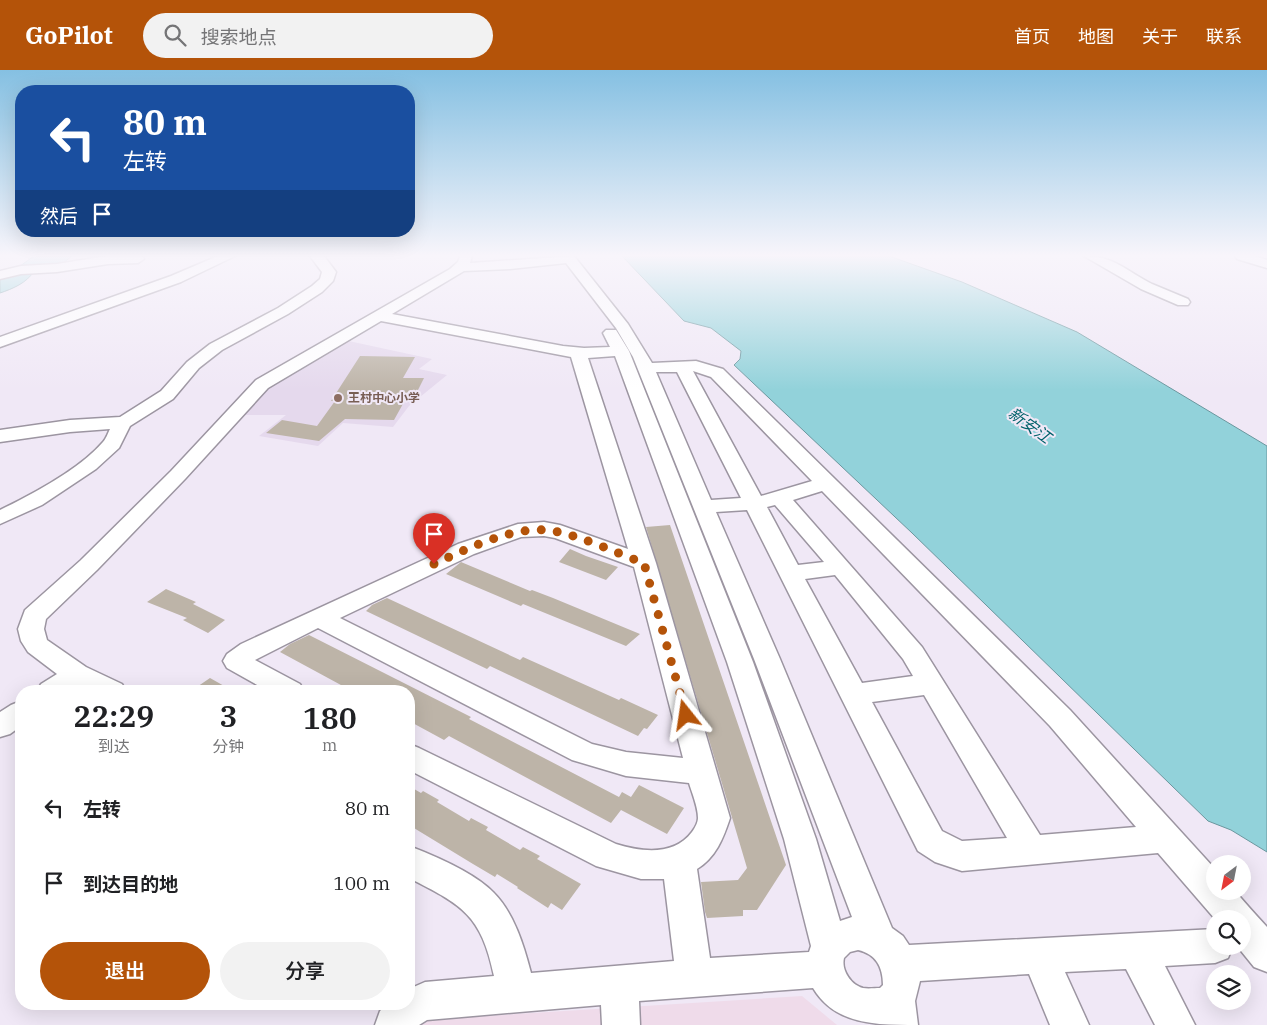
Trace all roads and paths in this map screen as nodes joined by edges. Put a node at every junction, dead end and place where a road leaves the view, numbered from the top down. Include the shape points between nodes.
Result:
1 (116, 301) edge
2 (299, 301) edge
3 (403, 301) edge
4 (589, 301) edge
5 (599, 301) edge
6 (1180, 301) edge
7 (1183, 302) dead end
8 (379, 316) junction
9 (0, 342) edge
10 (621, 351) junction
11 (578, 352) junction
12 (683, 367) junction
13 (645, 368) junction
14 (124, 422) junction
15 (0, 436) edge
16 (827, 483) junction
17 (766, 500) junction
18 (704, 507) junction
19 (0, 518) edge
20 (644, 563) junction
21 (841, 567) junction
22 (791, 573) junction
23 (318, 618) junction
24 (77, 674) junction
25 (931, 684) junction
26 (60, 685) edge
27 (100, 685) edge
28 (279, 685) edge
29 (854, 694) junction
30 (15, 716) edge
31 (0, 726) edge
32 (415, 759) edge
33 (701, 772) junction
34 (1166, 838) junction
35 (1032, 850) junction
36 (679, 861) junction
37 (415, 864) edge
38 (1227, 910) edge
39 (1206, 946) edge
40 (1136, 950) junction
41 (1039, 956) junction
42 (827, 958) junction
43 (694, 978) junction
44 (893, 982) edge
45 (620, 985) junction
46 (517, 994) junction
47 (415, 1006) edge
48 (407, 1010) edge
49 (859, 1015) edge
50 (394, 1025) edge
51 (621, 1025) edge
52 (1070, 1025) edge
53 (1176, 1025) edge

1 - 9 street
2 - 14 street via 216,347 193,365 167,395
3 - 8 street
4 - 10 street
5 - 13 street via 626,331
6 - 7 street
8 - 11 street
8 - 24 street via 262,384 151,503 34,616 31,629 34,641
10 - 11 street
10 - 42 street via 743,671 800,839
11 - 20 street
12 - 13 street
12 - 16 street via 696,366 717,373
12 - 17 street
13 - 18 street
14 - 15 street
14 - 19 street via 112,444 89,465 43,496
16 - 17 street
16 - 34 street via 1060,718
17 - 18 street
17 - 21 street
17 - 22 street
18 - 44 street
20 - 23 street via 560,532 518,531 466,549
20 - 33 street
21 - 22 street
21 - 25 street via 913,653
22 - 29 street
23 - 28 street via 250,650 236,661
23 - 33 street via 604,761
24 - 26 street
24 - 27 street
25 - 29 street
25 - 35 street
29 - 35 street via 930,841 947,852 962,856
30 - 31 street
32 - 36 street via 608,856 638,864
33 - 36 street via 714,818 712,827 703,844
34 - 35 street
34 - 38 street
36 - 43 street
37 - 46 street via 474,897 504,943
39 - 40 street
40 - 41 street
40 - 53 street
41 - 44 street
41 - 52 street
42 - 43 street
42 - 44 street via 835,939 858,933
42 - 49 street via 830,984
43 - 45 street
44 - 49 street via 886,1006
45 - 46 street
45 - 51 street
46 - 47 street via 425,1001
48 - 50 street

